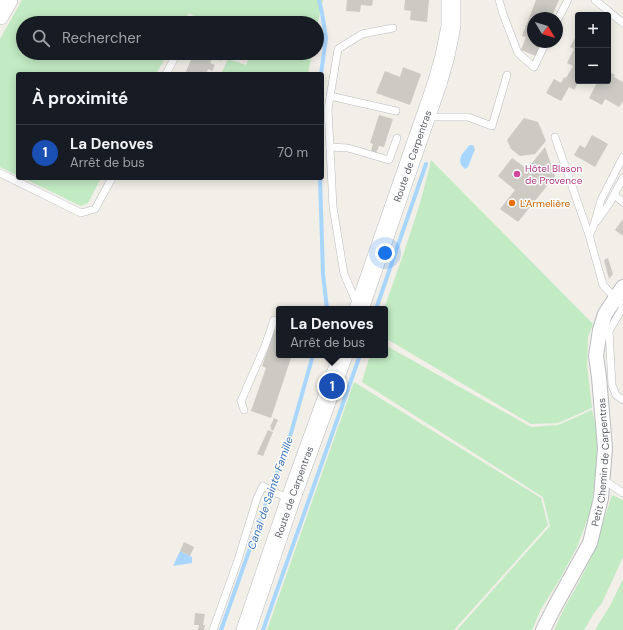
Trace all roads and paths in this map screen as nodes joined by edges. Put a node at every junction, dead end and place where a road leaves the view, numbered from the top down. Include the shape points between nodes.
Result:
1 (9, 0) edge
2 (451, 0) edge
3 (499, 0) edge
4 (568, 0) edge
5 (595, 0) edge
6 (562, 12) edge
7 (0, 16) edge
8 (623, 23) edge
9 (393, 28) dead end
10 (543, 48) edge
11 (173, 60) edge
12 (167, 72) edge
13 (506, 75) dead end
14 (330, 96) junction
15 (396, 111) dead end
16 (426, 117) junction
17 (555, 137) dead end
18 (397, 138) dead end
19 (330, 147) junction
20 (623, 157) edge
21 (0, 173) edge
22 (623, 178) edge
23 (111, 180) edge
24 (614, 195) junction
25 (623, 202) edge
26 (593, 228) junction
27 (590, 235) junction
28 (621, 300) edge
29 (358, 306) edge
30 (360, 306) edge
31 (276, 320) edge
32 (342, 358) edge
33 (623, 400) edge
34 (244, 410) dead end
35 (607, 482) dead end
36 (623, 493) edge
37 (291, 498) junction
38 (213, 630) edge
39 (246, 630) edge
40 (543, 630) edge

1 - 7 street
2 - 16 main road, Route de Carpentras via 445,56
3 - 10 lane via 518,53 534,67
4 - 6 lane
5 - 8 lane
9 - 14 lane via 362,34 338,49
11 - 12 lane
13 - 16 lane via 492,126 468,117
14 - 15 lane
14 - 19 lane
16 - 30 main road, Route de Carpentras
17 - 27 lane
18 - 19 lane via 389,160 348,148
19 - 29 lane via 334,207 344,274
20 - 26 lane via 601,200
21 - 23 lane via 81,213 95,209
22 - 24 lane
24 - 25 lane
24 - 26 lane
26 - 27 lane
27 - 28 lane via 603,285
28 - 33 lane via 609,331 612,385 616,395
28 - 40 street, Petit Chemin de Carpentras via 605,314 596,356 605,448 601,498 590,543
31 - 34 lane via 241,401
32 - 37 main road, Route de Carpentras
35 - 36 lane
37 - 38 lane via 263,486
37 - 39 main road, Route de Carpentras

